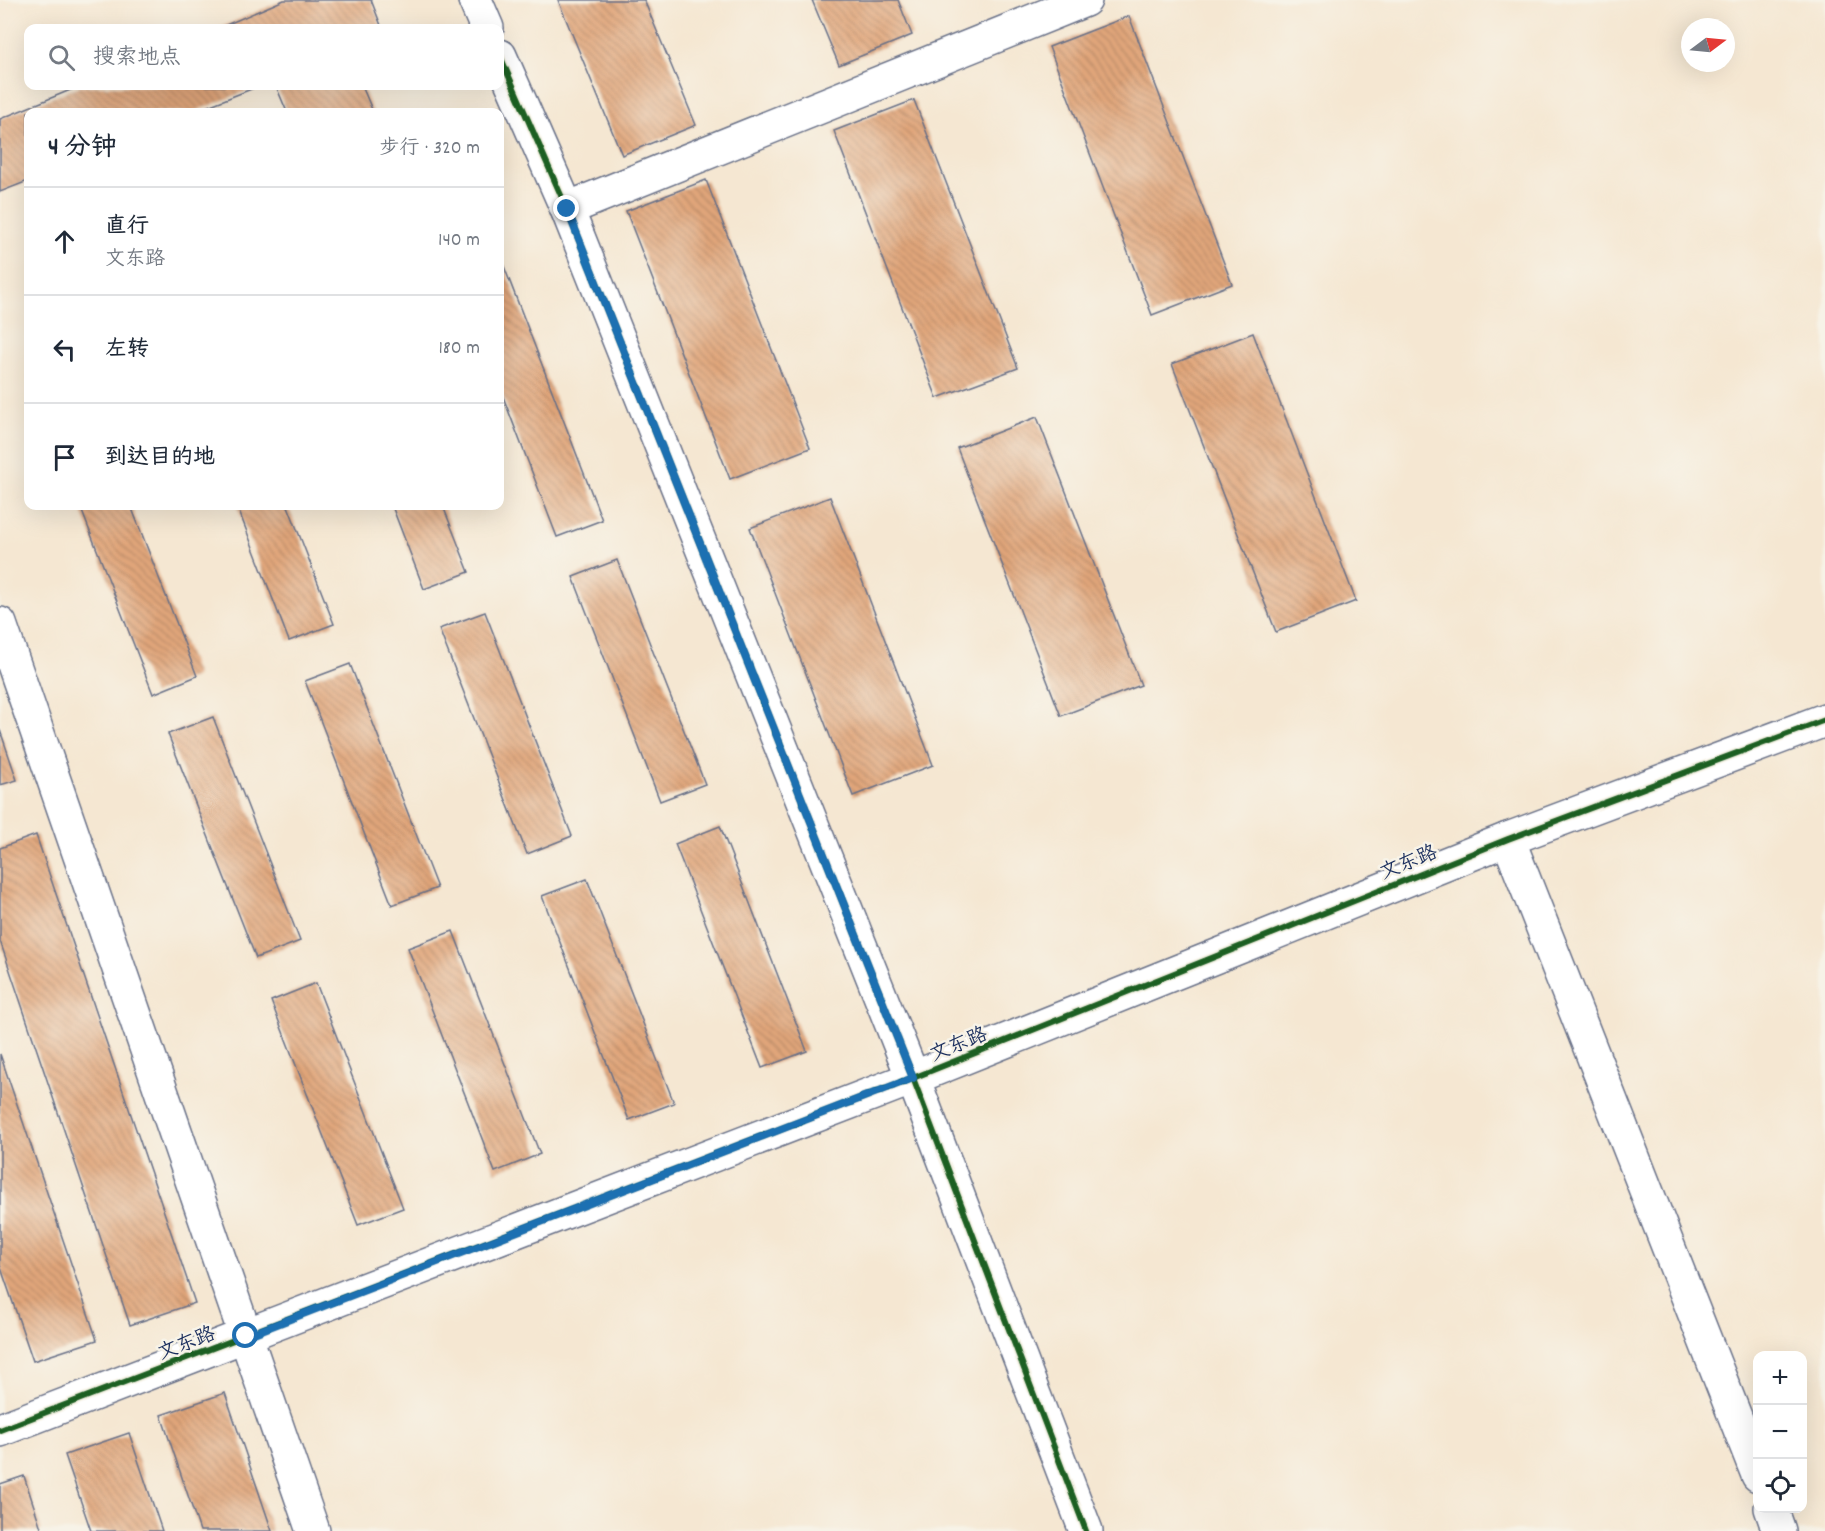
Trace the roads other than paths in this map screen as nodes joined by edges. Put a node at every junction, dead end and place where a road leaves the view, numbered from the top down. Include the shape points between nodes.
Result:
1 (475, 0) edge
2 (1085, 0) edge
3 (486, 24) edge
4 (504, 65) edge
5 (567, 209) junction
6 (0, 624) edge
7 (1825, 720) edge
8 (1508, 839) junction
9 (913, 1078) junction
10 (246, 1336) junction
11 (0, 1430) edge
12 (1753, 1462) edge
13 (1772, 1513) edge
14 (314, 1531) edge
15 (1086, 1531) edge
16 (1779, 1531) edge

1 - 3 street
2 - 5 street
4 - 5 street
5 - 9 street
6 - 10 street
7 - 8 street, 文东路
8 - 9 street, 文东路
8 - 12 street
9 - 10 street, 文东路
9 - 15 street
10 - 11 street, 文东路
10 - 14 street
13 - 16 street

